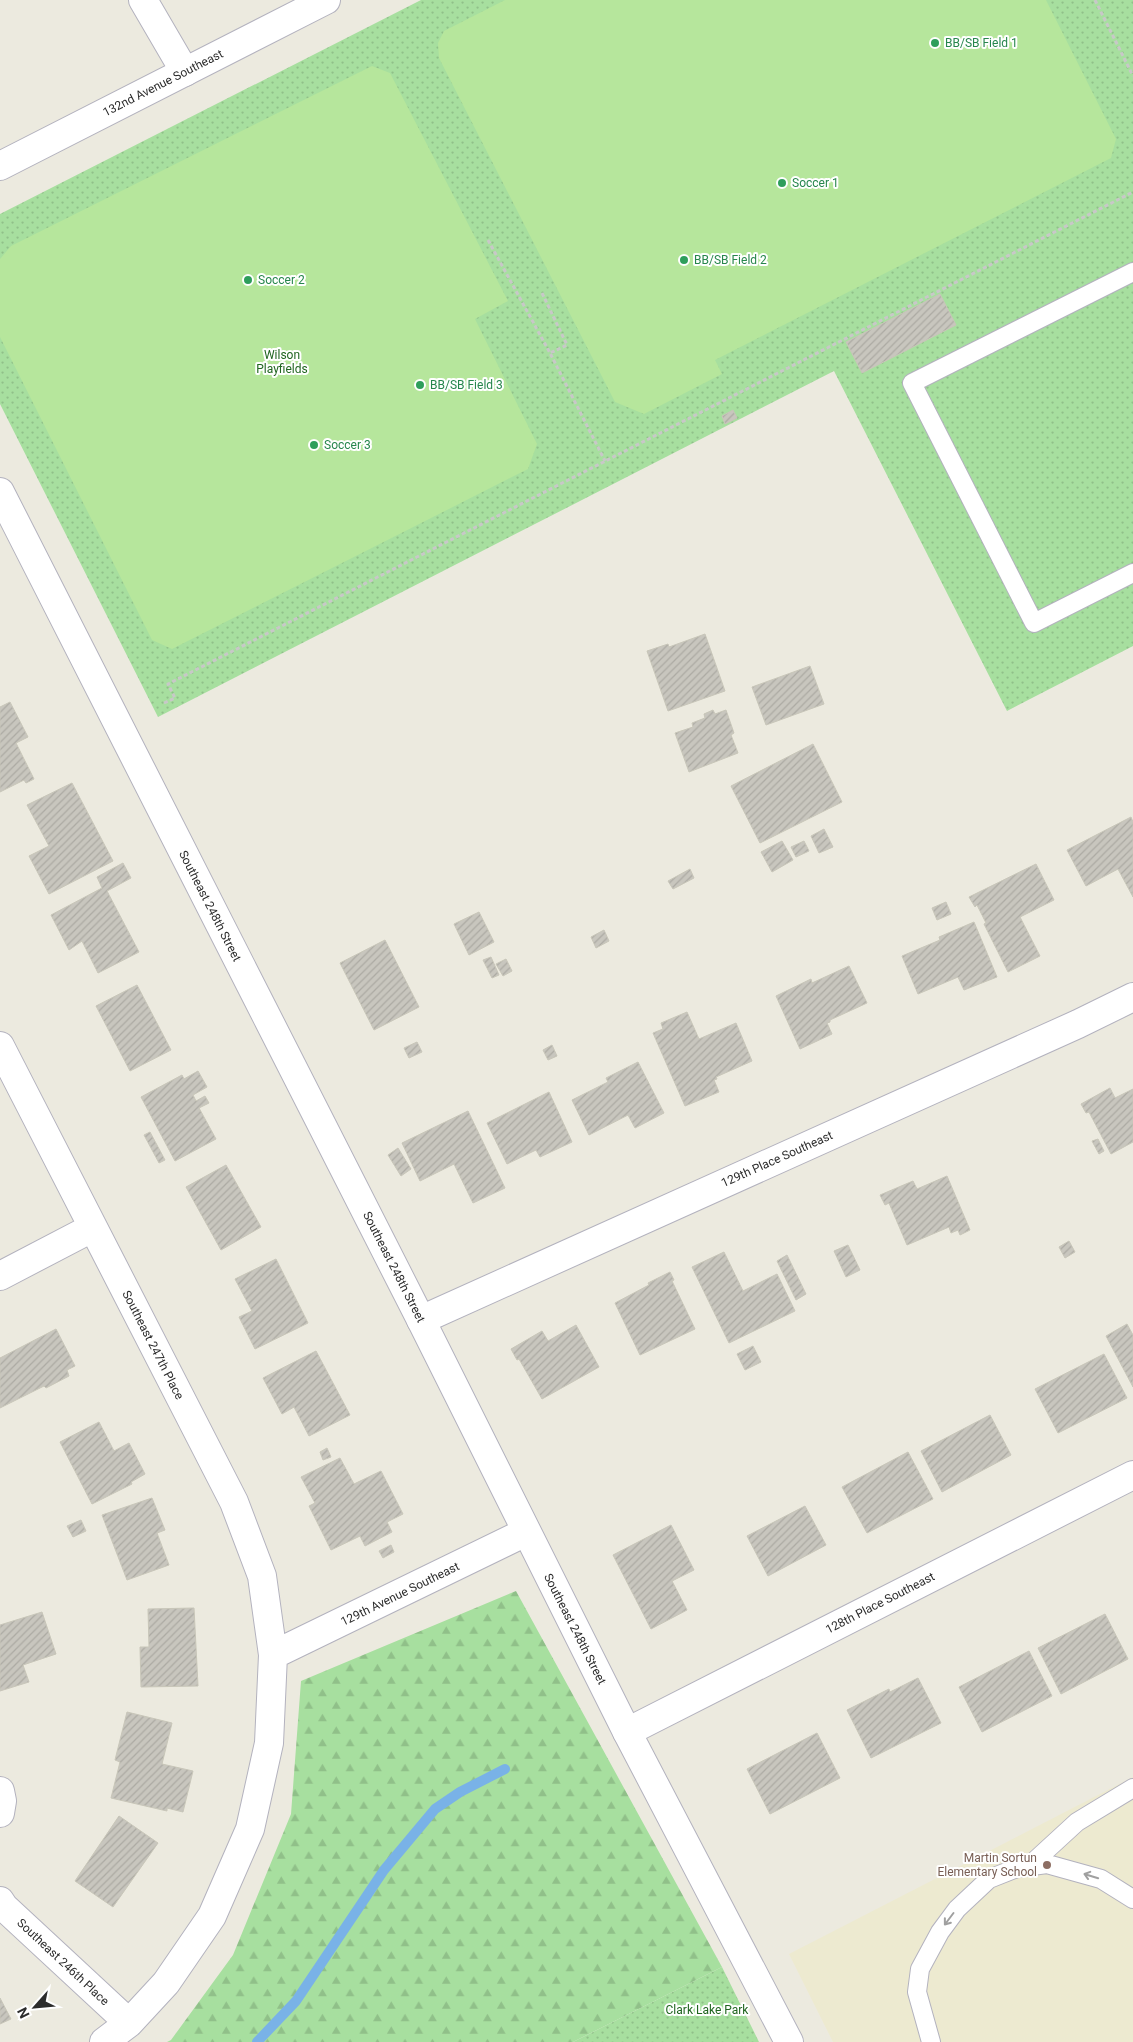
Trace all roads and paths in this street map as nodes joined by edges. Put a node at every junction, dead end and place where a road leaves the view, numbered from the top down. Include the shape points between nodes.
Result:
1 (143, 0) edge
2 (326, 0) edge
3 (1095, 0) edge
4 (185, 72) junction
5 (1133, 76) edge
6 (0, 166) edge
7 (1133, 192) edge
8 (488, 240) dead end
9 (1133, 272) edge
10 (542, 293) dead end
11 (550, 353) junction
12 (605, 461) junction
13 (0, 492) edge
14 (1133, 573) edge
15 (164, 703) dead end
16 (1133, 997) edge
17 (0, 1046) edge
18 (92, 1228) junction
19 (0, 1276) edge
20 (421, 1320) junction
21 (1133, 1475) edge
22 (526, 1532) junction
23 (274, 1655) junction
24 (627, 1732) junction
25 (1133, 1788) edge
26 (0, 1791) edge
27 (0, 1813) edge
28 (1028, 1867) junction
29 (1133, 1899) edge
30 (0, 1901) edge
31 (128, 2023) junction
32 (104, 2042) edge
33 (789, 2042) edge
34 (930, 2042) edge

1 - 4 street
2 - 4 street, 132nd Avenue Southeast
3 - 5 path
4 - 6 street, 132nd Avenue Southeast
7 - 12 path
8 - 11 path
9 - 14 lane via 912,383 1034,623
10 - 11 path via 568,345
11 - 12 path
12 - 15 path via 168,684 175,698
13 - 20 street, Southeast 248th Street
16 - 20 street, 129th Place Southeast
17 - 18 street, Southeast 247th Place
18 - 19 street
18 - 23 street, Southeast 247th Place via 234,1502 262,1576
20 - 22 street, Southeast 248th Street
21 - 24 street, 128th Place Southeast
22 - 23 street, 129th Avenue Southeast
22 - 24 street, Southeast 248th Street
23 - 31 street via 269,1743 250,1829 212,1916 166,1983
24 - 33 street, Southeast 248th Street
25 - 28 lane via 1077,1822
26 - 27 street
29 -> 28 lane via 1094,1877 1048,1864
28 -> 34 lane via 989,1879 957,1909 940,1932 920,1969 917,1992
30 - 31 street, Southeast 246th Place
31 - 32 street

